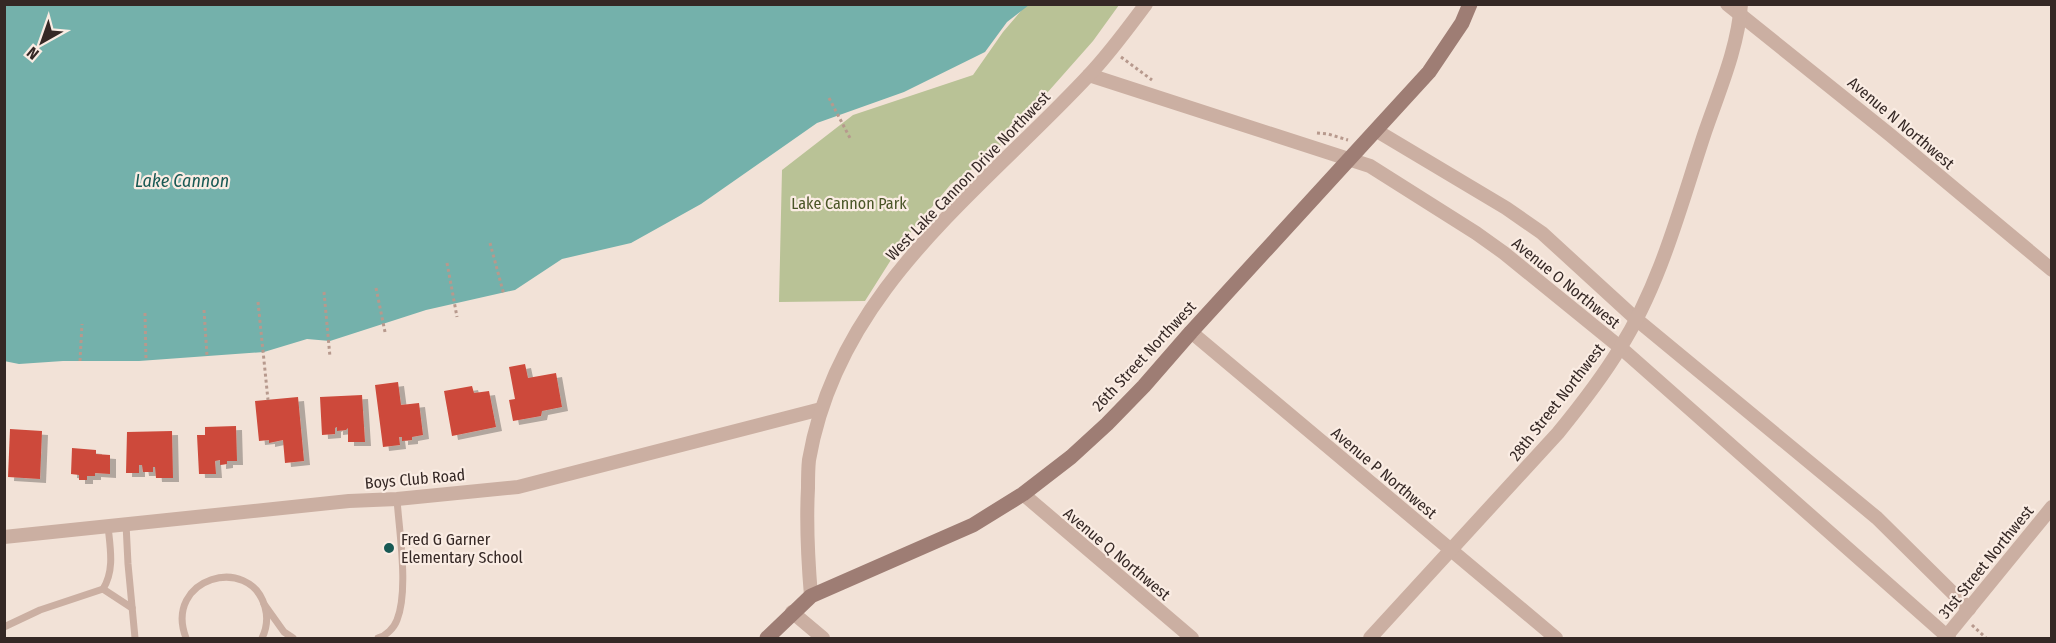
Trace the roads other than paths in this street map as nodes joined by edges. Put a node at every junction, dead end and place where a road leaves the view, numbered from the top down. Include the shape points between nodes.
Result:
1 (1146, 4) edge
2 (1470, 4) edge
3 (1727, 4) edge
4 (1741, 10) edge
5 (1089, 75) junction
6 (1377, 131) junction
7 (1350, 159) junction
8 (2052, 270) edge
9 (1636, 319) junction
10 (1191, 332) junction
11 (1621, 348) junction
12 (820, 409) junction
13 (1023, 494) junction
14 (397, 499) junction
15 (2052, 507) edge
16 (126, 524) junction
17 (108, 526) junction
18 (4, 537) edge
19 (1451, 551) junction
20 (103, 589) junction
21 (811, 596) junction
22 (264, 603) junction
23 (132, 608) junction
24 (1969, 609) junction
25 (792, 612) junction
26 (4, 627) edge
27 (1947, 638) edge
28 (135, 639) edge
29 (186, 639) edge
30 (262, 639) edge
31 (292, 639) edge
32 (378, 639) edge
33 (767, 639) edge
34 (823, 639) edge
35 (1192, 639) edge
36 (1370, 639) edge
37 (1556, 639) edge

1 - 5 street, West Lake Cannon Drive Northwest
2 - 6 street, 26th Street Northwest via 1442,56
3 - 4 street, Avenue N Northwest
4 - 8 street, Avenue N Northwest
4 - 9 street, 28th Street Northwest via 1727,68 1668,243
5 - 7 street, Avenue O Northwest
5 - 12 street, West Lake Cannon Drive Northwest via 953,211 893,278 854,335
6 - 7 street, 26th Street Northwest
6 - 9 street via 1542,233
7 - 10 street, 26th Street Northwest
7 - 11 street, Avenue O Northwest via 1370,166 1476,233
9 - 11 street, 28th Street Northwest
9 - 24 street via 1876,518
10 - 13 street, 26th Street Northwest via 1107,424
10 - 19 street, Avenue P Northwest
11 - 19 street, 28th Street Northwest via 1558,433
11 - 27 street, Avenue O Northwest
12 - 14 street, Boys Club Road via 518,487
12 - 21 street, West Lake Cannon Drive Northwest via 809,463
13 - 21 street, 26th Street Northwest via 962,531
13 - 35 street, Avenue Q Northwest
14 - 16 street, Boys Club Road
14 - 32 lane via 400,604 397,620
15 - 24 street, 31st Street Northwest
16 - 17 street, Boys Club Road
16 - 23 lane
17 - 18 street, Boys Club Road
17 - 20 lane via 111,565
19 - 36 street, 28th Street Northwest
19 - 37 street, Avenue P Northwest
20 - 23 lane
20 - 26 lane
21 - 25 street, 26th Street Northwest
22 - 29 lane via 246,582 232,577 205,581 185,600 181,614
22 - 30 lane via 267,617
22 - 31 lane
23 - 28 lane
24 - 27 street, 31st Street Northwest
25 - 33 street, 26th Street Northwest
25 - 34 street

